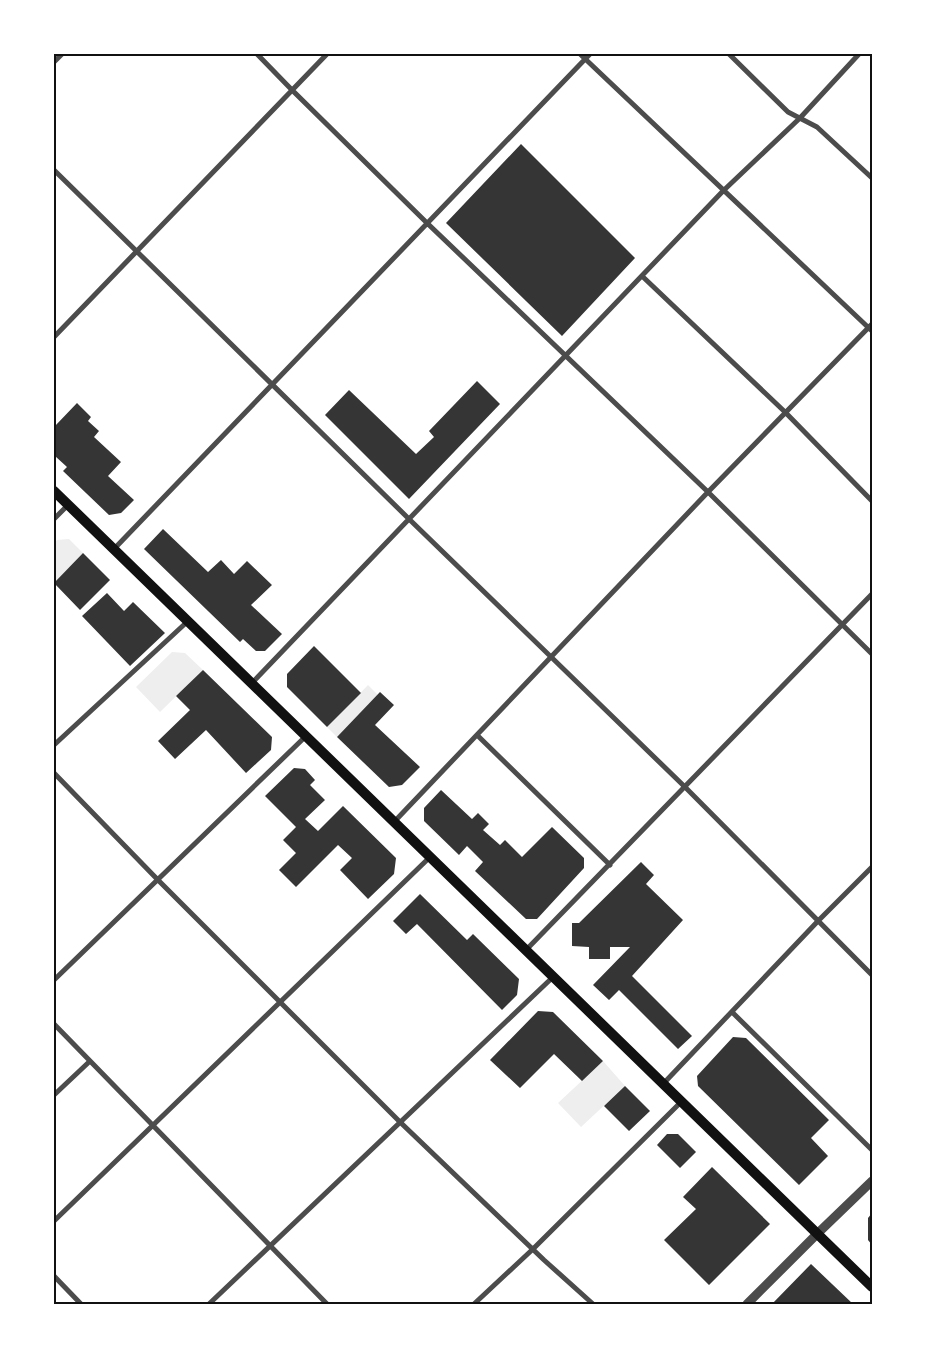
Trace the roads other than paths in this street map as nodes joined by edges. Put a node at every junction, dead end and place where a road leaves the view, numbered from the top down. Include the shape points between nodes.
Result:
1 (62, 54) edge
2 (257, 54) edge
3 (327, 54) edge
4 (580, 54) edge
5 (590, 54) edge
6 (729, 54) edge
7 (859, 54) edge
8 (585, 59) junction
9 (54, 62) edge
10 (292, 90) junction
11 (800, 118) junction
12 (54, 170) edge
13 (872, 178) edge
14 (724, 191) junction
15 (428, 223) junction
16 (136, 250) junction
17 (642, 276) junction
18 (871, 328) edge
19 (54, 337) edge
20 (566, 355) junction
21 (272, 384) junction
22 (785, 412) junction
23 (54, 491) edge
24 (708, 492) junction
25 (872, 500) edge
26 (68, 505) junction
27 (409, 519) junction
28 (54, 520) edge
29 (114, 549) junction
30 (872, 594) edge
31 (188, 621) junction
32 (842, 625) junction
33 (872, 654) edge
34 (550, 657) junction
35 (251, 683) junction
36 (477, 734) junction
37 (306, 736) junction
38 (54, 745) edge
39 (54, 773) edge
40 (685, 787) junction
41 (394, 822) junction
42 (430, 857) junction
43 (610, 865) junction
44 (872, 867) edge
45 (158, 880) junction
46 (818, 922) junction
47 (526, 951) junction
48 (872, 974) edge
49 (553, 977) junction
50 (54, 980) edge
51 (280, 1002) junction
52 (732, 1012) junction
53 (54, 1024) edge
54 (89, 1062) junction
55 (663, 1084) junction
56 (54, 1095) edge
57 (681, 1102) junction
58 (400, 1122) junction
59 (152, 1126) junction
60 (872, 1150) edge
61 (872, 1181) edge
62 (54, 1221) edge
63 (817, 1234) junction
64 (270, 1246) junction
65 (533, 1249) junction
66 (54, 1276) edge
67 (872, 1287) edge
68 (81, 1304) edge
69 (209, 1304) edge
70 (327, 1304) edge
71 (474, 1304) edge
72 (592, 1304) edge
73 (747, 1304) edge

1 - 9 street
2 - 10 street
3 - 10 street
4 - 8 street
5 - 8 street
6 - 11 street via 788,112
7 - 11 street
8 - 14 street
8 - 15 street
10 - 15 street
10 - 16 street
11 - 13 street via 817,126
11 - 14 street
12 - 16 street
14 - 17 street
14 - 18 street
15 - 20 street
15 - 21 street
16 - 19 street
16 - 21 street
17 - 20 street
17 - 22 street
18 - 22 street
20 - 24 street
20 - 27 street
21 - 27 street
21 - 29 street
22 - 24 street
22 - 25 street
23 - 26 main road
24 - 32 street
24 - 34 street
26 - 28 street
26 - 29 main road
27 - 34 street
27 - 35 street
29 - 31 main road
30 - 32 street
31 - 35 main road
31 - 38 street
32 - 33 street
32 - 40 street
34 - 36 street
34 - 40 street
35 - 37 main road
36 - 41 street
36 - 43 street
37 - 41 main road
37 - 45 street
39 - 45 street
40 - 43 street
40 - 46 street
41 - 42 main road
42 - 47 main road
42 - 51 street
43 - 47 street
44 - 46 street
45 - 50 street
45 - 51 street
46 - 48 street
46 - 52 street
47 - 49 main road
49 - 55 main road
49 - 58 street
51 - 58 street
51 - 59 street
52 - 55 street
52 - 60 street
53 - 54 street
54 - 56 street
54 - 59 street
55 - 57 main road
57 - 63 main road
57 - 65 street
58 - 64 street
58 - 65 street
59 - 62 street
59 - 64 street
61 - 63 street
63 - 67 main road
63 - 73 street
64 - 69 street
64 - 70 street
65 - 71 street
65 - 72 street
66 - 68 street

